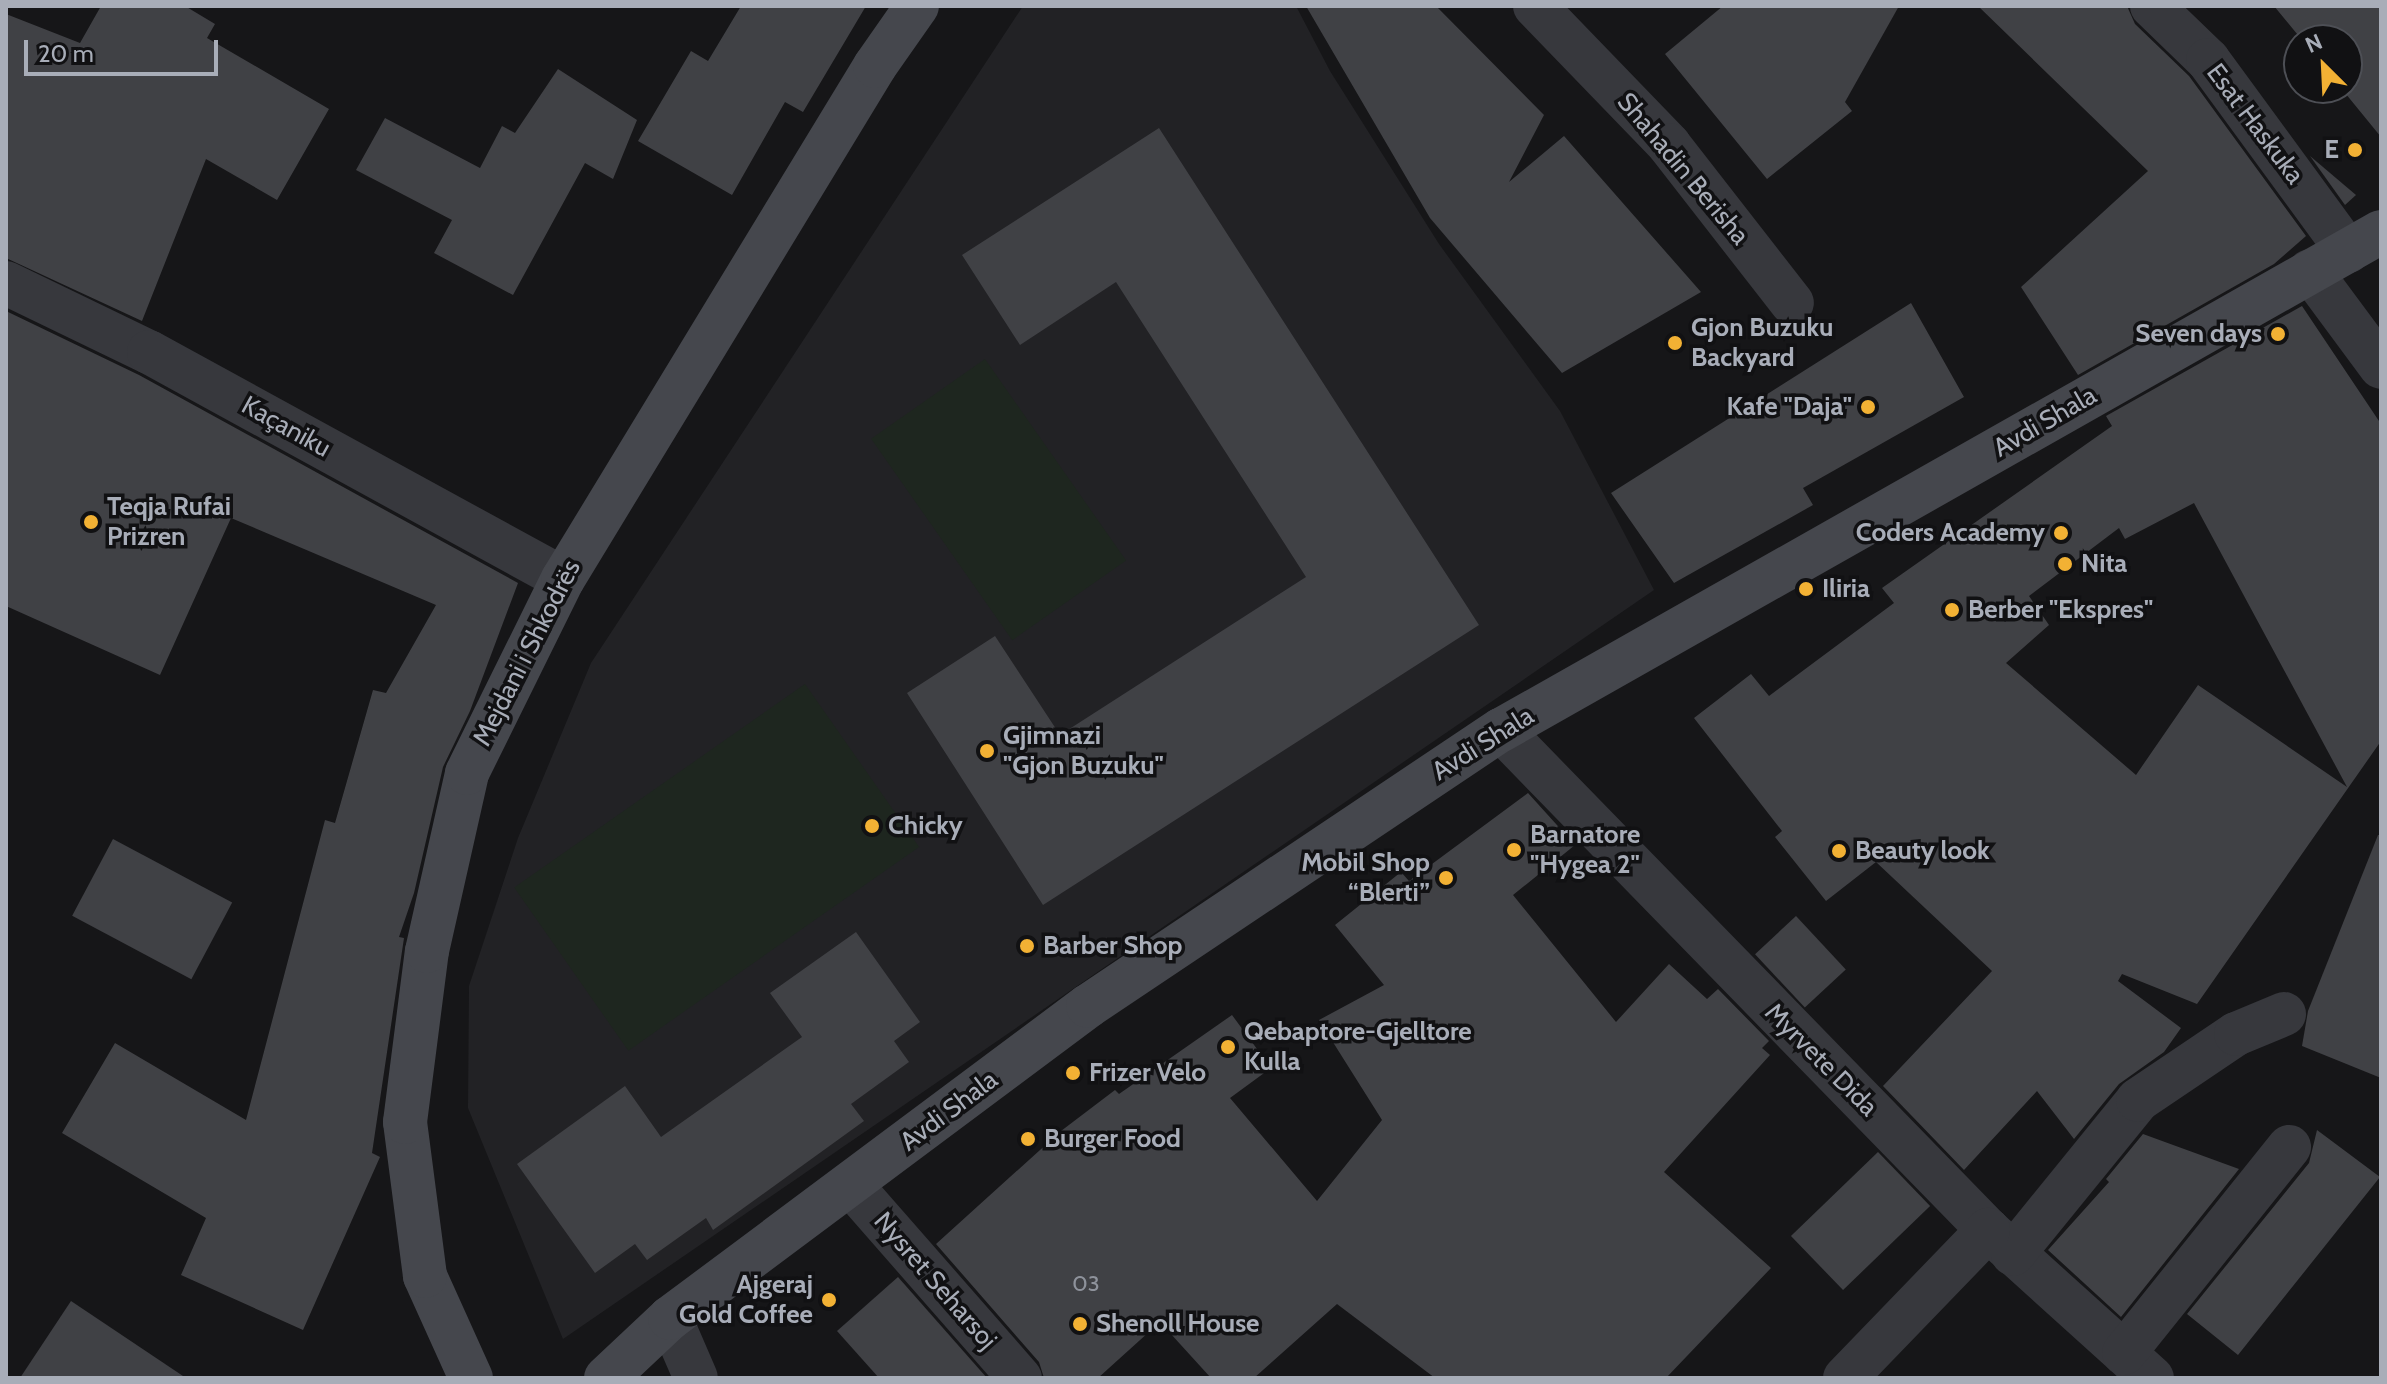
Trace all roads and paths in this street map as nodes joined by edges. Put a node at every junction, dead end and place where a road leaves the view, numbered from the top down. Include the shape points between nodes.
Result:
1 (917, 6) edge
2 (1535, 6) edge
3 (2152, 6) edge
4 (2365, 242) edge
5 (2310, 271) junction
6 (6, 283) edge
7 (1792, 303) dead end
8 (2381, 367) edge
9 (563, 579) junction
10 (1501, 730) junction
11 (2284, 1014) dead end
12 (2289, 1147) dead end
13 (850, 1184) junction
14 (2000, 1242) junction
15 (670, 1318) junction
16 (2138, 1365) edge
17 (471, 1378) edge
18 (606, 1378) edge
19 (696, 1378) edge
20 (1020, 1378) edge
21 (1845, 1378) edge

1 - 9 street, Mejdani i Shkodrës via 875,66
2 - 7 street, Shahadin Berisha via 1669,145
3 - 4 street, Esat Haskuka via 2208,60
4 - 5 street, Avdi Shala
5 - 8 street
5 - 10 street, Avdi Shala
6 - 9 street, Kaçaniku via 149,352
9 - 17 street, Mejdani i Shkodrës via 467,773 427,951 405,1122 425,1276
10 - 13 street, Avdi Shala via 1088,1006
10 - 14 street, Myrvete Dida
11 - 14 street via 2236,1034 2138,1100
12 - 16 street
13 - 15 street, Avdi Shala
13 - 20 street, Nysret Seharsoj
14 - 16 street, Myrvete Dida
14 - 21 street
15 - 18 street, Avdi Shala
15 - 19 street

